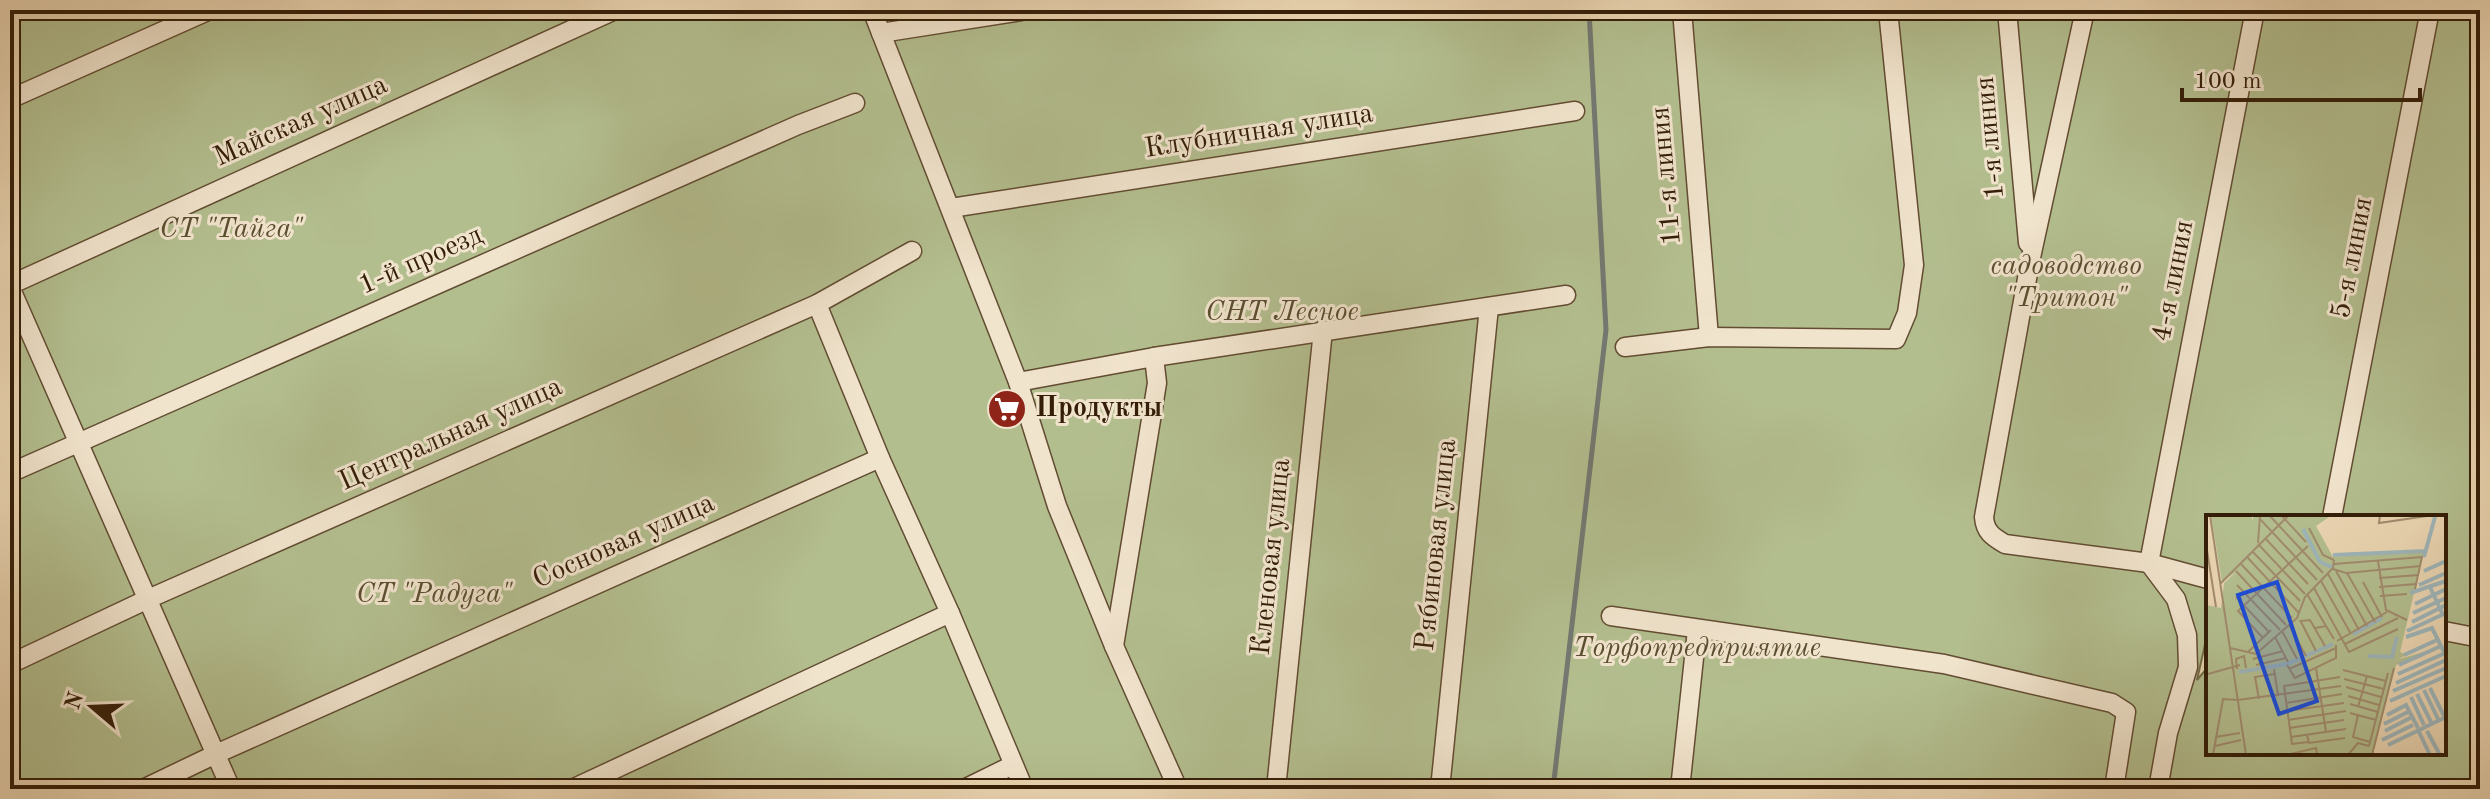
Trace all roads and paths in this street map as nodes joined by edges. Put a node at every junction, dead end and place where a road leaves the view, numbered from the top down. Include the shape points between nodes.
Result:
1 (210, 10) edge
2 (615, 10) edge
3 (872, 10) edge
4 (1028, 10) edge
5 (1682, 10) edge
6 (1888, 10) edge
7 (2007, 10) edge
8 (2085, 10) edge
9 (2255, 10) edge
10 (2430, 10) edge
11 (881, 33) junction
12 (10, 99) edge
13 (855, 103) dead end
14 (1575, 111) dead end
15 (951, 208) junction
16 (912, 251) dead end
17 (2030, 262) junction
18 (10, 286) edge
19 (1566, 295) dead end
20 (817, 304) junction
21 (1489, 307) junction
22 (1323, 330) junction
23 (1709, 337) junction
24 (1625, 347) dead end
25 (1154, 357) junction
26 (1018, 382) junction
27 (79, 443) junction
28 (880, 458) junction
29 (10, 473) edge
30 (2332, 515) edge
31 (2149, 563) junction
32 (2206, 578) edge
33 (148, 599) junction
34 (950, 613) junction
35 (1611, 616) dead end
36 (1697, 630) junction
37 (2446, 631) edge
38 (2480, 638) edge
39 (1114, 646) junction
40 (10, 664) edge
41 (216, 754) junction
42 (1013, 765) junction
43 (143, 789) edge
44 (231, 789) edge
45 (572, 789) edge
46 (964, 789) edge
47 (1024, 789) edge
48 (1178, 789) edge
49 (1276, 789) edge
50 (1440, 789) edge
51 (1680, 789) edge
52 (2114, 789) edge
53 (2158, 789) edge

1 - 12 street
2 - 18 street, Майская улица
3 - 11 street
4 - 11 street
5 - 23 street, 11-я линия
6 - 23 street via 1914,265 1907,313 1896,339
7 - 17 street, 1-я линия
8 - 17 street
9 - 31 street, 4-я линия
10 - 30 street, 5-я линия
11 - 15 street
13 - 27 street, 1-й проезд
14 - 15 street, Клубничная улица
15 - 26 street
16 - 20 street, Центральная улица
17 - 31 street via 1985,525 2005,544
18 - 27 street
19 - 21 street
20 - 28 street
20 - 33 street, Центральная улица
21 - 22 street
21 - 50 street, Рябиновая улица
22 - 25 street
22 - 49 street, Кленовая улица
23 - 24 street
25 - 26 street
25 - 39 street via 1157,383
26 - 39 street via 1057,506
27 - 29 street, 1-й проезд
27 - 33 street
28 - 34 street
28 - 41 street, Сосновая улица
31 - 32 street
31 - 53 street via 2176,599 2187,635 2188,667
33 - 40 street, Центральная улица
33 - 41 street
34 - 42 street
34 - 45 street
35 - 36 street
36 - 51 street
36 - 52 street via 1944,664 2112,703 2126,712
37 - 38 street
39 - 48 street
41 - 43 street, Сосновая улица
41 - 44 street
42 - 46 street
42 - 47 street

